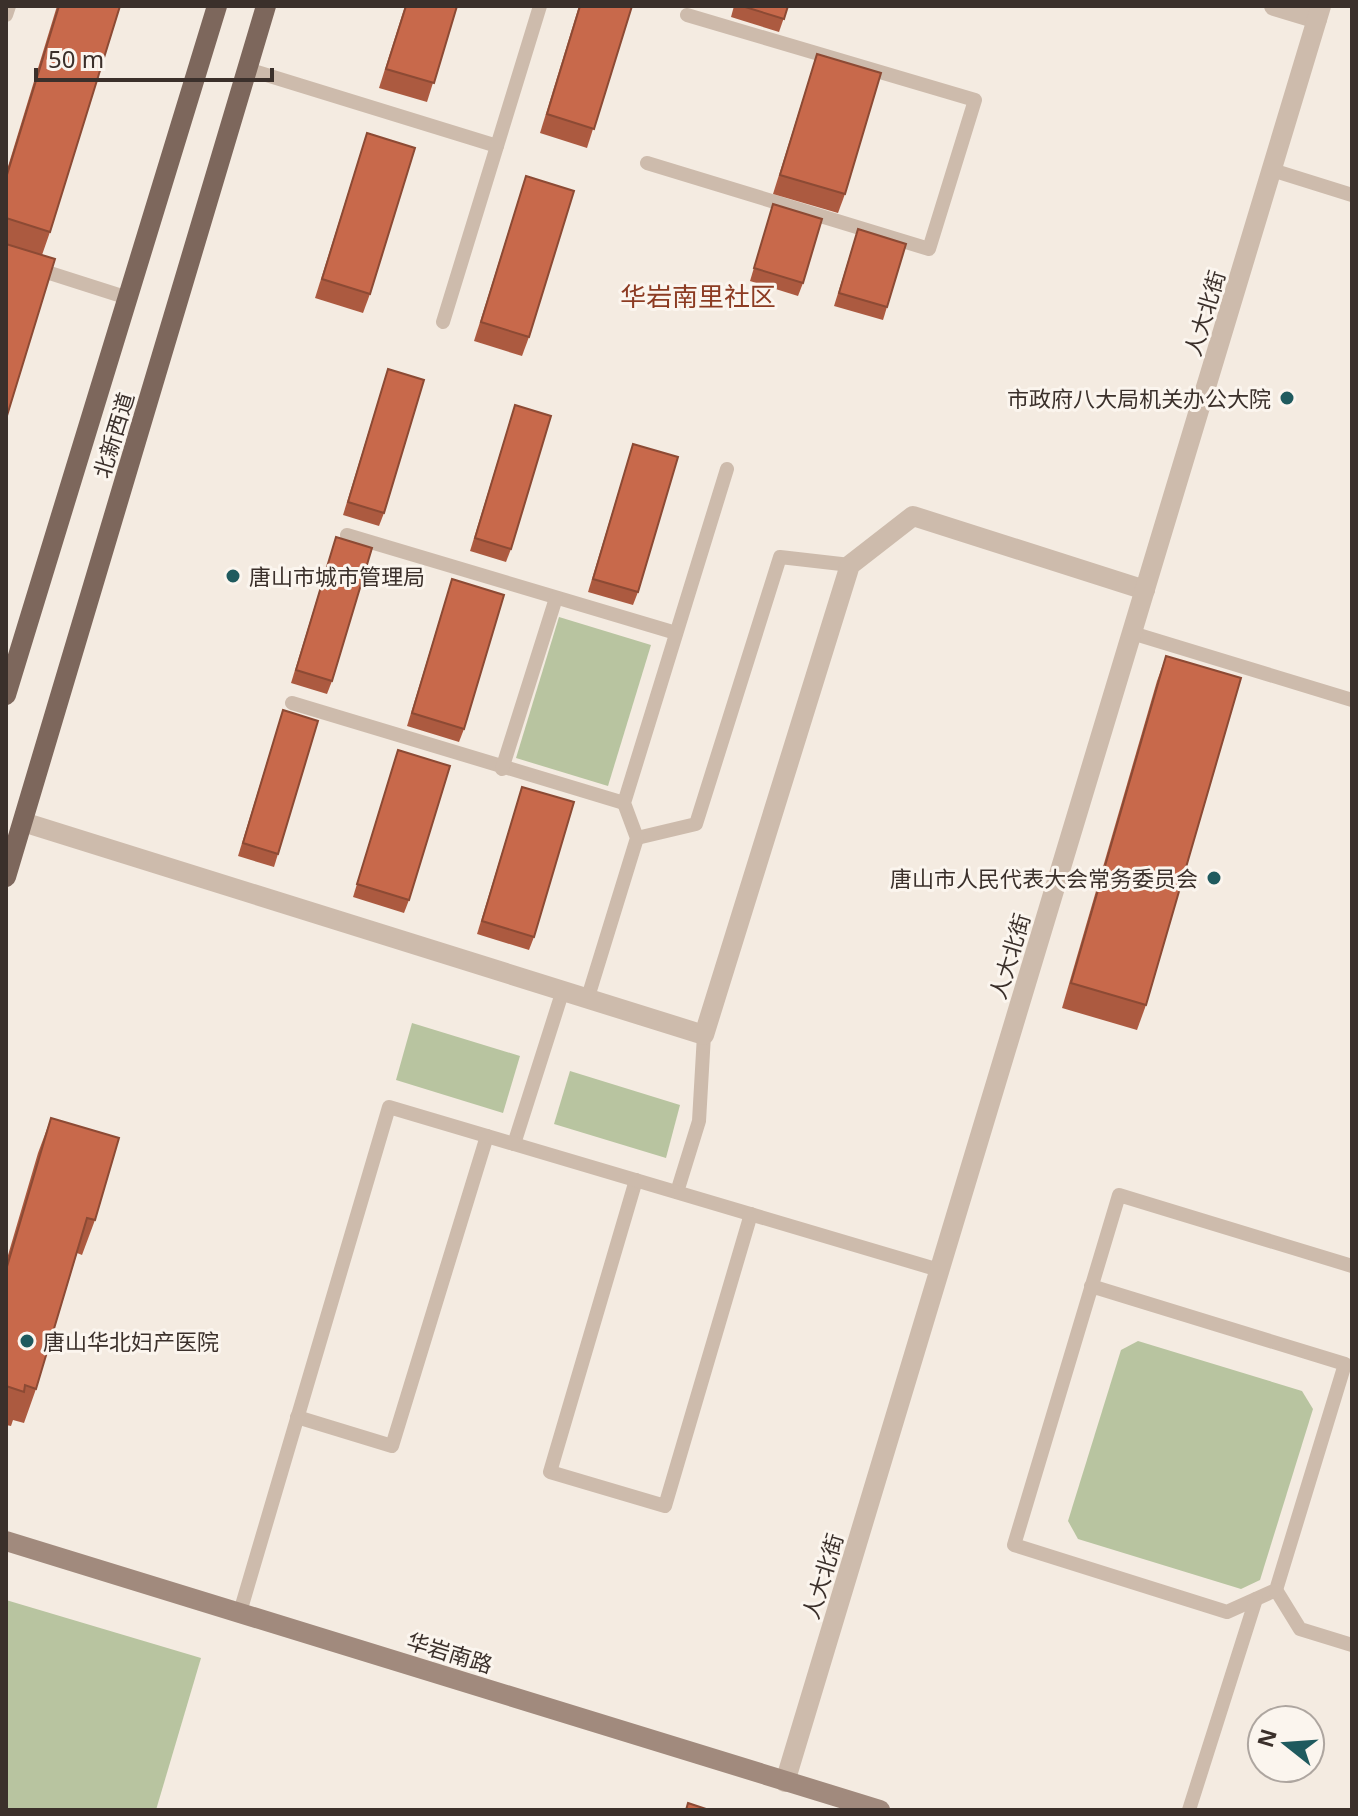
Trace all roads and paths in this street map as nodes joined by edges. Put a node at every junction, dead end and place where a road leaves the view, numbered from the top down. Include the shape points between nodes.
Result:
1 (9, 6) edge
2 (217, 6) edge
3 (266, 6) edge
4 (540, 6) edge
5 (1274, 6) edge
6 (1319, 13) edge
7 (6, 15) edge
8 (687, 15) dead end
9 (247, 69) junction
10 (497, 146) junction
11 (647, 163) dead end
12 (1272, 170) junction
13 (1352, 195) edge
14 (6, 259) edge
15 (128, 298) junction
16 (443, 322) dead end
17 (727, 469) dead end
18 (347, 535) dead end
19 (850, 565) junction
20 (1145, 590) junction
21 (556, 598) junction
22 (676, 633) junction
23 (1132, 633) junction
24 (6, 695) edge
25 (1352, 700) edge
26 (292, 703) dead end
27 (502, 769) junction
28 (624, 803) junction
29 (23, 822) junction
30 (637, 838) junction
31 (6, 877) edge
32 (563, 990) junction
33 (588, 997) junction
34 (704, 1035) junction
35 (487, 1136) junction
36 (514, 1144) junction
37 (636, 1180) junction
38 (677, 1192) junction
39 (751, 1214) junction
40 (1352, 1266) edge
41 (939, 1270) junction
42 (1091, 1286) junction
43 (1349, 1363) edge
44 (297, 1417) junction
45 (6, 1541) edge
46 (1276, 1590) junction
47 (1256, 1599) junction
48 (240, 1612) junction
49 (1352, 1645) edge
50 (785, 1782) junction
51 (872, 1809) edge
52 (1189, 1810) edge

1 - 7 lane
2 - 15 main road, 北新西道
3 - 9 main road, 北新西道
4 - 10 lane
5 - 6 street
6 - 12 street, 人大北街
8 - 11 lane via 975,100 929,249
9 - 10 lane
9 - 29 main road, 北新西道
10 - 16 lane
12 - 13 lane
12 - 20 street, 人大北街
14 - 15 lane
15 - 24 main road, 北新西道
17 - 22 lane
18 - 21 lane
19 - 20 street via 913,516
19 - 30 lane via 780,557 696,824
19 - 34 street
20 - 23 street, 人大北街
21 - 22 lane
21 - 27 lane
22 - 28 lane
23 - 25 lane
23 - 41 street, 人大北街
26 - 27 lane
27 - 28 lane
28 - 30 lane
29 - 31 main road, 北新西道
29 - 32 street
30 - 33 lane
32 - 33 street
32 - 36 lane
33 - 34 street
34 - 38 lane via 699,1121
35 - 36 lane
35 - 44 lane via 392,1446
35 - 44 lane via 389,1107
36 - 37 lane
37 - 38 lane
37 - 39 lane via 550,1472 579,1481 665,1506
38 - 39 lane
39 - 41 lane
40 - 42 lane via 1119,1195
41 - 50 street, 人大北街
42 - 43 lane
42 - 47 lane via 1014,1545 1227,1612
43 - 46 lane
44 - 48 lane
45 - 48 street, 华岩南路
46 - 47 lane
46 - 49 lane via 1300,1629
47 - 52 lane
48 - 50 street, 华岩南路
50 - 51 street, 华岩南路

